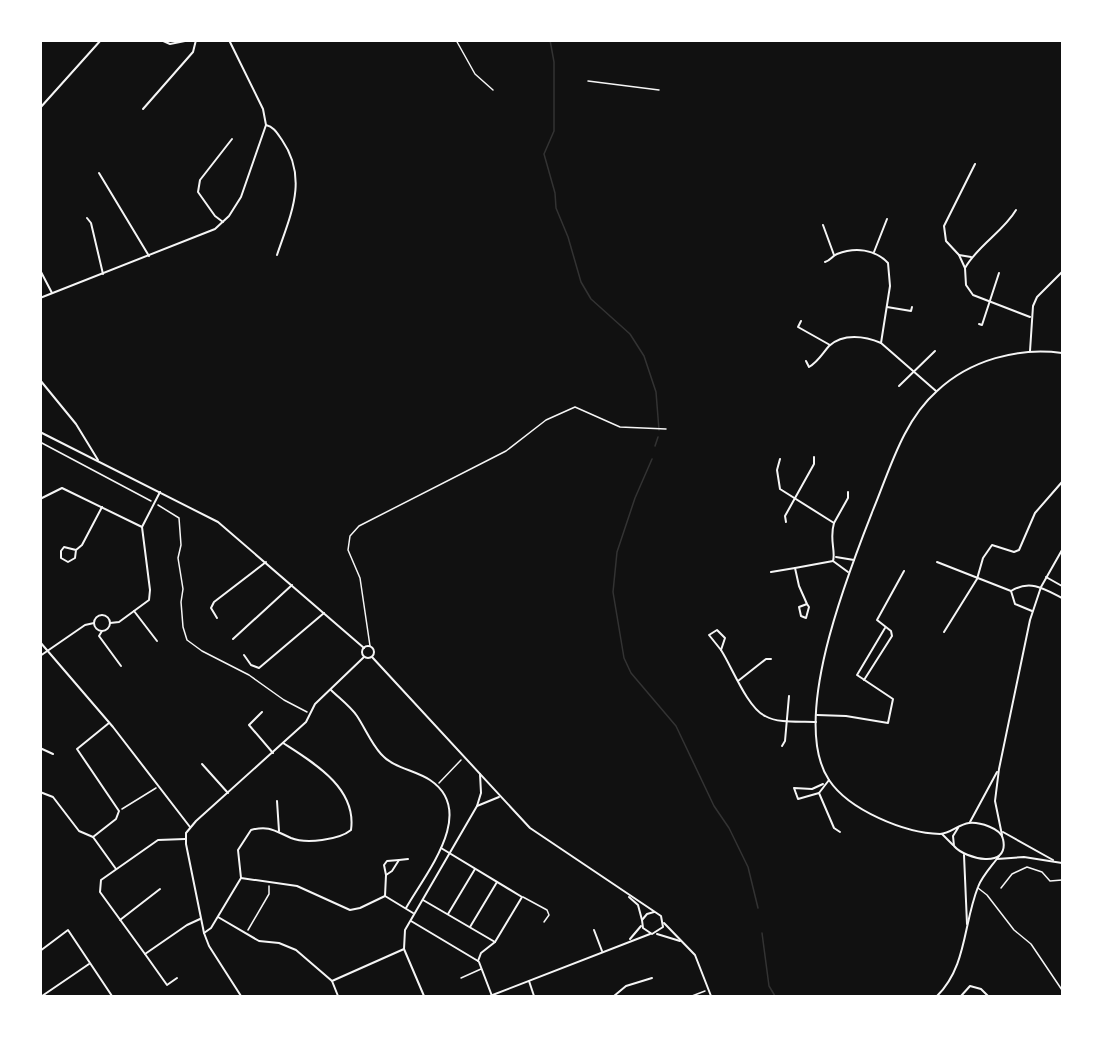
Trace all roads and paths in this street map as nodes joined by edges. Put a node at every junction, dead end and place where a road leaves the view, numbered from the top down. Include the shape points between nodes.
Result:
1 (101, 40) edge
2 (160, 40) edge
3 (190, 40) edge
4 (196, 40) edge
5 (229, 40) edge
6 (456, 40) edge
7 (588, 81) dead end
8 (493, 90) dead end
9 (659, 90) dead end
10 (40, 108) edge
11 (142, 109) dead end
12 (266, 125) junction
13 (232, 139) dead end
14 (1062, 157) edge
15 (975, 164) dead end
16 (1062, 169) edge
17 (99, 173) dead end
18 (1016, 210) dead end
19 (87, 218) dead end
20 (886, 219) dead end
21 (223, 222) junction
22 (823, 225) dead end
23 (874, 252) junction
24 (277, 255) dead end
25 (834, 255) junction
26 (958, 255) junction
27 (149, 256) junction
28 (972, 257) junction
29 (825, 262) dead end
30 (965, 268) junction
31 (40, 270) edge
32 (1062, 272) edge
33 (999, 273) dead end
34 (103, 274) junction
35 (52, 294) junction
36 (40, 298) edge
37 (989, 303) junction
38 (887, 307) junction
39 (912, 307) dead end
40 (1030, 317) junction
41 (801, 321) dead end
42 (979, 324) dead end
43 (881, 343) junction
44 (831, 345) junction
45 (935, 351) dead end
46 (1030, 351) junction
47 (1062, 353) edge
48 (806, 361) dead end
49 (914, 371) junction
50 (40, 380) edge
51 (898, 386) dead end
52 (936, 392) junction
53 (665, 429) dead end
54 (40, 432) edge
55 (40, 442) edge
56 (814, 457) dead end
57 (780, 459) dead end
58 (99, 460) junction
59 (1062, 482) edge
60 (160, 492) junction
61 (848, 492) dead end
62 (40, 500) edge
63 (794, 500) junction
64 (154, 502) junction
65 (102, 507) junction
66 (786, 522) dead end
67 (834, 523) junction
68 (142, 527) junction
69 (76, 550) junction
70 (1062, 550) edge
71 (835, 556) junction
72 (854, 560) junction
73 (833, 561) junction
74 (266, 562) junction
75 (937, 562) dead end
76 (795, 568) junction
77 (904, 571) dead end
78 (771, 572) dead end
79 (849, 573) junction
80 (1046, 577) junction
81 (977, 579) junction
82 (292, 585) junction
83 (1062, 586) edge
84 (1041, 587) junction
85 (1011, 591) junction
86 (1062, 598) edge
87 (807, 604) junction
88 (134, 611) junction
89 (1032, 611) junction
90 (324, 613) junction
91 (217, 618) dead end
92 (94, 623) junction
93 (110, 623) junction
94 (885, 628) junction
95 (102, 631) junction
96 (945, 632) dead end
97 (233, 639) dead end
98 (157, 641) dead end
99 (40, 642) edge
100 (370, 646) junction
101 (364, 648) junction
102 (721, 650) junction
103 (48, 651) junction
104 (244, 655) dead end
105 (40, 656) edge
106 (364, 657) junction
107 (372, 657) junction
108 (771, 659) dead end
109 (121, 666) dead end
110 (864, 680) junction
111 (738, 681) junction
112 (331, 690) junction
113 (789, 696) dead end
114 (262, 712) dead end
115 (311, 714) junction
116 (817, 715) junction
117 (787, 720) junction
118 (816, 722) junction
119 (109, 723) junction
120 (284, 743) junction
121 (782, 746) dead end
122 (40, 748) edge
123 (273, 753) junction
124 (53, 754) dead end
125 (463, 757) junction
126 (202, 764) dead end
127 (999, 769) junction
128 (480, 774) junction
129 (829, 780) junction
130 (487, 782) junction
131 (481, 784) junction
132 (823, 784) junction
133 (437, 785) junction
134 (159, 786) junction
135 (40, 792) edge
136 (228, 793) junction
137 (819, 794) junction
138 (500, 796) junction
139 (277, 801) dead end
140 (477, 806) junction
141 (119, 811) junction
142 (970, 822) junction
143 (190, 827) junction
144 (958, 828) junction
145 (998, 830) junction
146 (279, 831) junction
147 (840, 832) dead end
148 (1001, 832) junction
149 (942, 834) junction
150 (1003, 836) junction
151 (93, 837) junction
152 (185, 839) junction
153 (954, 846) junction
154 (441, 848) junction
155 (449, 854) junction
156 (964, 855) junction
157 (998, 857) junction
158 (408, 859) dead end
159 (399, 860) junction
160 (1056, 861) junction
161 (1062, 863) edge
162 (116, 869) junction
163 (475, 869) junction
164 (386, 875) junction
165 (242, 878) junction
166 (270, 880) junction
167 (1062, 880) edge
168 (497, 882) junction
169 (978, 888) junction
170 (1001, 888) dead end
171 (160, 889) dead end
172 (620, 889) junction
173 (385, 896) junction
174 (522, 897) junction
175 (423, 900) junction
176 (406, 909) junction
177 (654, 912) junction
178 (414, 914) junction
179 (448, 914) junction
180 (219, 917) junction
181 (200, 919) junction
182 (120, 920) junction
183 (410, 921) junction
184 (544, 922) dead end
185 (642, 922) junction
186 (664, 922) junction
187 (470, 927) junction
188 (968, 927) junction
189 (594, 930) dead end
190 (204, 933) junction
191 (246, 933) junction
192 (653, 934) junction
193 (627, 941) junction
194 (495, 942) junction
195 (685, 944) junction
196 (404, 949) junction
197 (40, 951) edge
198 (602, 951) junction
199 (145, 954) junction
200 (478, 961) junction
201 (90, 963) junction
202 (482, 969) junction
203 (177, 978) dead end
204 (461, 978) dead end
205 (652, 978) dead end
206 (332, 981) junction
207 (529, 981) junction
208 (709, 990) junction
209 (1062, 990) edge
210 (338, 995) edge
211 (42, 996) edge
212 (112, 996) edge
213 (241, 996) edge
214 (332, 996) edge
215 (424, 996) edge
216 (491, 996) edge
217 (534, 996) edge
218 (614, 996) edge
219 (692, 996) edge
220 (711, 996) edge
221 (911, 996) edge
222 (924, 996) edge
223 (937, 996) edge
224 (961, 996) edge
225 (988, 996) edge

1 - 10 street
2 - 3 street via 170,44
4 - 11 street via 193,52
5 - 12 street via 260,101
6 - 8 path via 476,74
7 - 9 path
12 - 21 street via 241,197
12 - 24 street via 273,127 288,148 298,182
13 - 21 street via 200,180 198,192
14 - 16 street
15 - 26 street via 944,226 946,241
17 - 27 street
18 - 28 street
19 - 34 street
20 - 23 street
21 - 27 street via 215,229
22 - 25 street
23 - 25 street via 857,250
23 - 38 street via 888,263
25 - 29 street
26 - 28 street
26 - 30 street
27 - 34 street
28 - 30 street
30 - 37 street via 969,291
31 - 35 street
32 - 40 street via 1037,297
33 - 37 street
34 - 35 street
35 - 36 street
37 - 40 street
37 - 42 street
38 - 39 street via 911,311
38 - 43 street
40 - 46 street
41 - 44 street via 798,327
43 - 44 street via 856,337
43 - 49 street
44 - 48 street via 816,363 809,367
45 - 49 street
46 - 47 street
46 - 52 street via 975,365
49 - 51 street
49 - 52 street
50 - 58 street
52 - 72 street via 903,439
53 - 100 path via 620,427 574,407 546,420 506,451 359,526 350,536 348,550 360,578
54 - 58 street
55 - 64 path
56 - 63 street
57 - 63 street via 780,489
58 - 60 street
59 - 81 street via 1035,513 1019,550 992,545
60 - 64 street
60 - 74 street via 218,522
61 - 67 street
62 - 65 street via 63,488
63 - 66 street
63 - 67 street
64 - 68 street
64 - 115 path via 179,518 181,602 188,640
65 - 68 street
65 - 69 street
67 - 71 street via 831,544
68 - 88 street via 150,595
69 - 69 street via 64,547 61,558 72,562
70 - 80 street
71 - 72 street
71 - 73 street
72 - 79 street
73 - 76 street
73 - 79 street
74 - 82 street
74 - 91 street via 214,602 211,608
75 - 81 street
76 - 78 street
76 - 87 street
77 - 94 street via 877,620
79 - 116 street via 821,671
80 - 83 street
80 - 84 street
81 - 85 street
81 - 96 street
82 - 90 street
82 - 97 street
84 - 85 street via 1019,586
84 - 86 street
84 - 89 street
85 - 89 street via 1015,604
87 - 87 street via 799,607 801,616 806,618
88 - 93 street via 119,622
88 - 98 street
89 - 127 street
90 - 101 street
90 - 104 street via 259,668
92 - 93 street via 102,615
92 - 95 street
92 - 103 street
93 - 95 street
94 - 110 street via 891,636
94 - 110 street via 856,675
95 - 109 street via 99,636
99 - 103 street
100 - 101 street
100 - 107 street
101 - 106 street
102 - 102 street via 725,638 713,631 709,635
102 - 111 street
103 - 105 street
103 - 119 street
106 - 107 street
106 - 112 street
107 - 125 street
108 - 111 street
110 - 116 street via 893,699 888,723
111 - 117 street via 764,716
112 - 115 street via 315,704
112 - 133 street via 356,714 382,756
113 - 117 street
114 - 123 street via 249,725
115 - 120 street
116 - 118 street
117 - 118 street
117 - 121 street
118 - 129 street via 817,752
119 - 134 street
119 - 141 street via 77,749
120 - 123 street
120 - 146 street via 315,762 347,797 354,814 351,830 341,838 294,839
122 - 124 street
123 - 136 street
125 - 128 street
125 - 133 path
126 - 136 street
127 - 142 street
127 - 148 street via 995,801
128 - 130 street
128 - 131 street
129 - 132 street
129 - 149 street via 880,820
130 - 131 street
130 - 138 street
131 - 140 street
132 - 137 street
132 - 137 street via 812,789 794,788 798,799
133 - 154 street via 450,814
134 - 141 path
134 - 143 street
135 - 151 street via 53,797 79,831
136 - 143 street
137 - 147 street via 834,828
138 - 140 street
138 - 172 street via 530,828
139 - 146 street
140 - 155 street
141 - 151 street via 116,819
142 - 144 street
142 - 145 street
143 - 152 street
144 - 149 street
144 - 153 street
145 - 148 street
145 - 150 street
146 - 165 street via 260,827 246,835 238,850
148 - 150 street
148 - 160 street
149 - 153 street
150 - 157 street via 1003,849
151 - 162 street
152 - 162 street via 158,840
152 - 181 street
153 - 156 street
154 - 155 street
154 - 176 street
155 - 163 street
155 - 175 street
156 - 157 street
156 - 188 street
157 - 160 street
157 - 169 street
158 - 159 street
159 - 164 street
159 - 164 street via 387,861
160 - 161 street
162 - 182 street via 99,886
163 - 168 street
163 - 179 street
164 - 173 street
165 - 166 street
165 - 180 street
166 - 173 street via 297,885 350,910
166 - 191 path via 269,894
167 - 170 street via 1050,881 1042,872 1027,867 1012,874
168 - 174 street
168 - 187 street
169 - 188 street
169 - 209 street via 1031,944
171 - 182 street
172 - 177 street
172 - 185 street via 638,904
173 - 176 street
174 - 184 street via 547,910 549,915
174 - 194 street
175 - 178 street
175 - 179 street
176 - 178 street
177 - 185 street
177 - 186 street
178 - 183 street
179 - 187 street
180 - 190 street
180 - 191 street
181 - 190 street
181 - 199 street
182 - 199 street
183 - 196 street via 405,930
183 - 200 street
185 - 192 street via 645,931
185 - 193 street
186 - 192 street
186 - 195 street
187 - 194 street
188 - 223 street via 959,964 947,987
189 - 198 street
190 - 213 street
191 - 206 street via 260,941 296,950
192 - 193 street
192 - 195 street
193 - 198 street
194 - 200 street via 481,953
195 - 208 street via 695,954
196 - 206 street
196 - 215 street
197 - 201 street via 68,930
198 - 207 street
199 - 203 street via 167,985
200 - 202 street
201 - 211 street
201 - 212 street
202 - 204 street
202 - 216 street
205 - 218 street
206 - 210 street
207 - 216 street
207 - 217 street
208 - 219 path
208 - 220 street
210 - 214 street
221 - 222 street
224 - 225 street via 970,986

